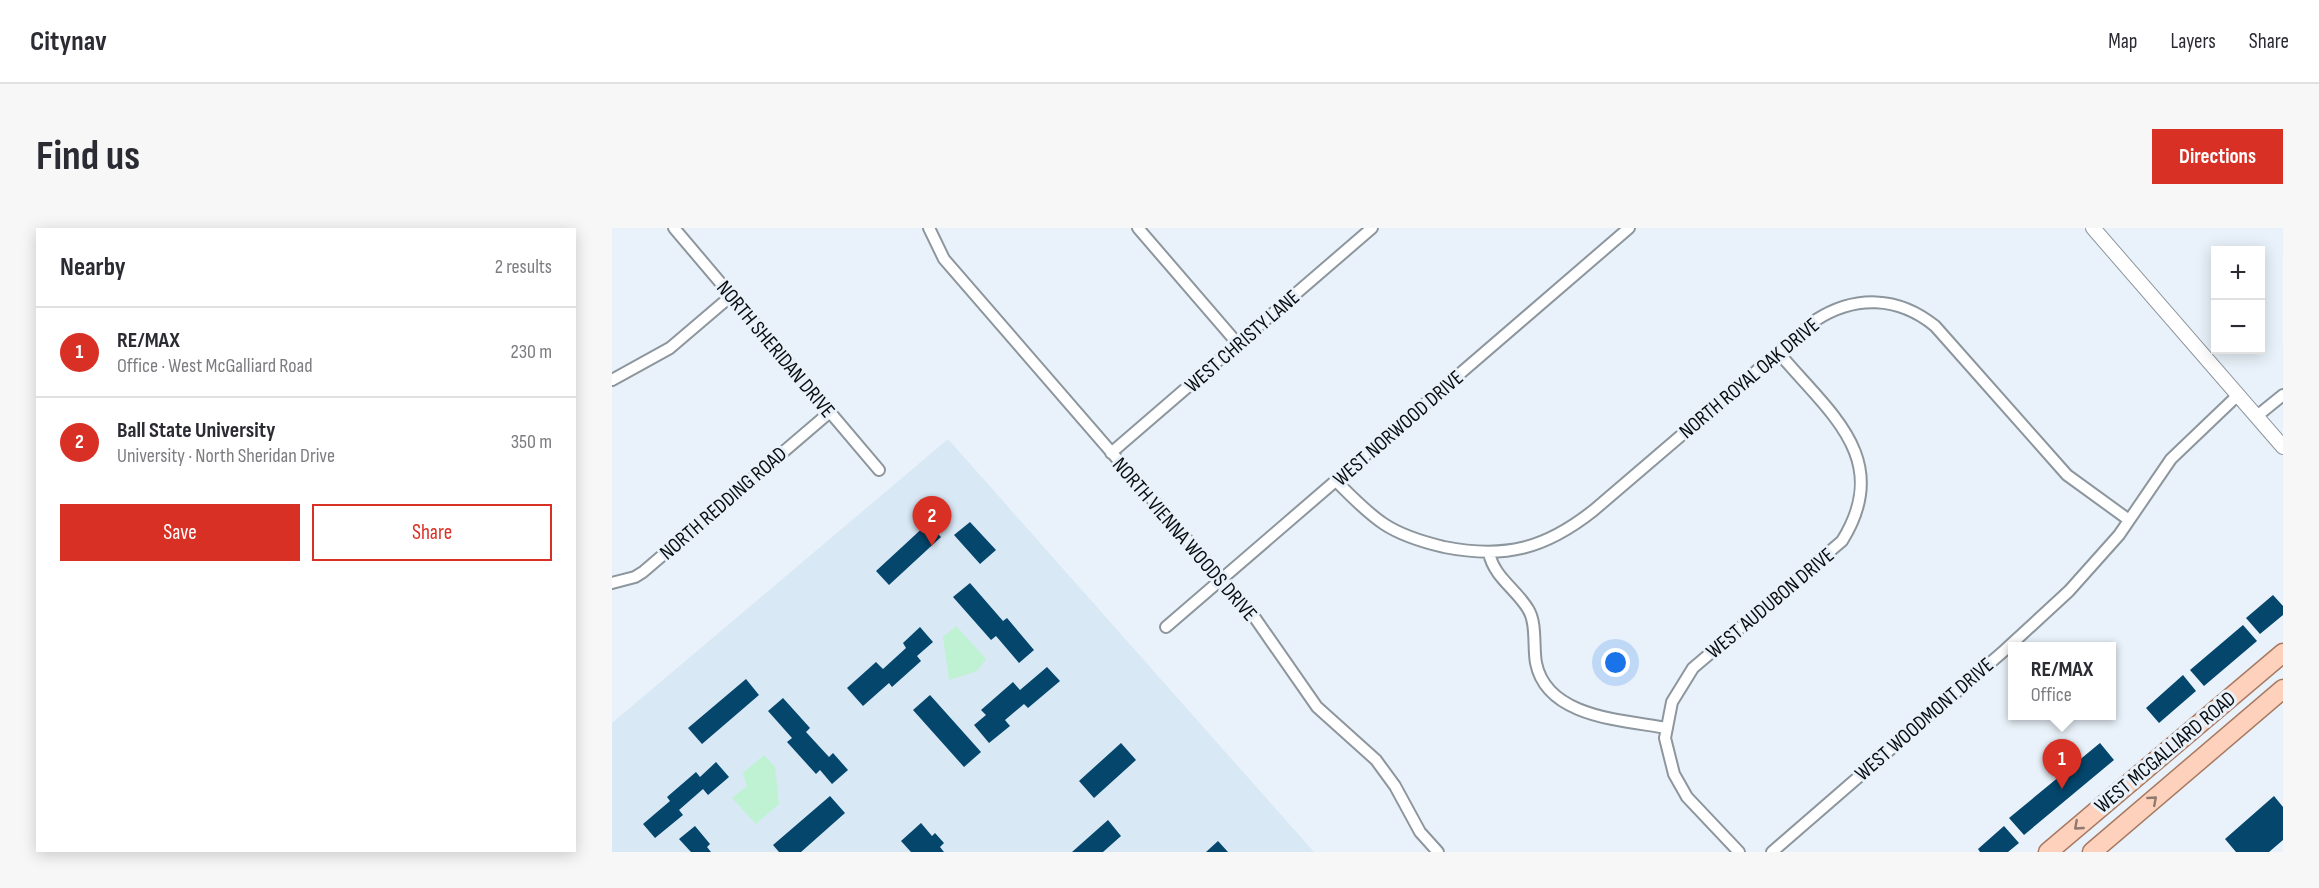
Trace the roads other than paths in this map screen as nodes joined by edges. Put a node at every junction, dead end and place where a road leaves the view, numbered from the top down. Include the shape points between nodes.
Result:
1 (674, 228) edge
2 (929, 228) edge
3 (1138, 228) edge
4 (1372, 228) edge
5 (1629, 228) edge
6 (2093, 228) edge
7 (730, 296) junction
8 (1238, 344) junction
9 (1778, 352) junction
10 (612, 380) edge
11 (2238, 395) junction
12 (2283, 395) edge
13 (830, 412) junction
14 (2257, 416) junction
15 (2283, 447) edge
16 (1111, 453) junction
17 (879, 470) dead end
18 (1336, 481) junction
19 (2129, 520) junction
20 (1489, 553) junction
21 (1222, 579) junction
22 (612, 583) edge
23 (1166, 627) dead end
24 (2011, 642) edge
25 (2008, 645) edge
26 (2283, 653) edge
27 (2283, 689) edge
28 (1666, 728) junction
29 (1438, 852) edge
30 (1739, 852) edge
31 (1772, 852) edge
32 (2048, 852) edge
33 (2092, 852) edge

1 - 7 street, NORTH SHERIDAN DRIVE
2 - 16 street, NORTH VIENNA WOODS DRIVE via 944,259
3 - 8 street
4 - 8 street, WEST CHRISTY LANE
5 - 18 street, WEST NORWOOD DRIVE
6 - 11 street
7 - 10 street via 670,348
7 - 13 street, NORTH SHERIDAN DRIVE
8 - 16 street, WEST CHRISTY LANE
9 - 19 street, NORTH ROYAL OAK DRIVE via 1833,309 1866,302 1911,310 1944,335 2067,475
9 - 20 street, NORTH ROYAL OAK DRIVE via 1576,524 1541,542
9 - 28 street, WEST AUDUBON DRIVE via 1849,435 1862,480 1859,506 1849,531 1837,546 1693,668 1672,702
11 - 14 street
11 - 19 street, WEST WOODMONT DRIVE via 2178,451
12 - 14 street
13 - 17 street, NORTH SHERIDAN DRIVE
13 - 22 street, NORTH REDDING ROAD via 643,572
14 - 15 street
16 - 21 street, NORTH VIENNA WOODS DRIVE
18 - 20 street, NORTH ROYAL OAK DRIVE via 1383,523 1405,535 1431,544
18 - 21 street, WEST NORWOOD DRIVE
19 - 24 street, WEST WOODMONT DRIVE via 2090,568
20 - 28 street via 1494,570 1528,609 1538,670 1559,699 1600,716
21 - 23 street, WEST NORWOOD DRIVE
21 - 29 street, NORTH VIENNA WOODS DRIVE via 1274,643 1317,707 1376,760 1419,832
25 - 31 street, WEST WOODMONT DRIVE
26 -> 32 main road, WEST MCGALLIARD ROAD
33 -> 27 main road, WEST MCGALLIARD ROAD
28 - 30 street, WEST AUDUBON DRIVE via 1666,748 1679,784

